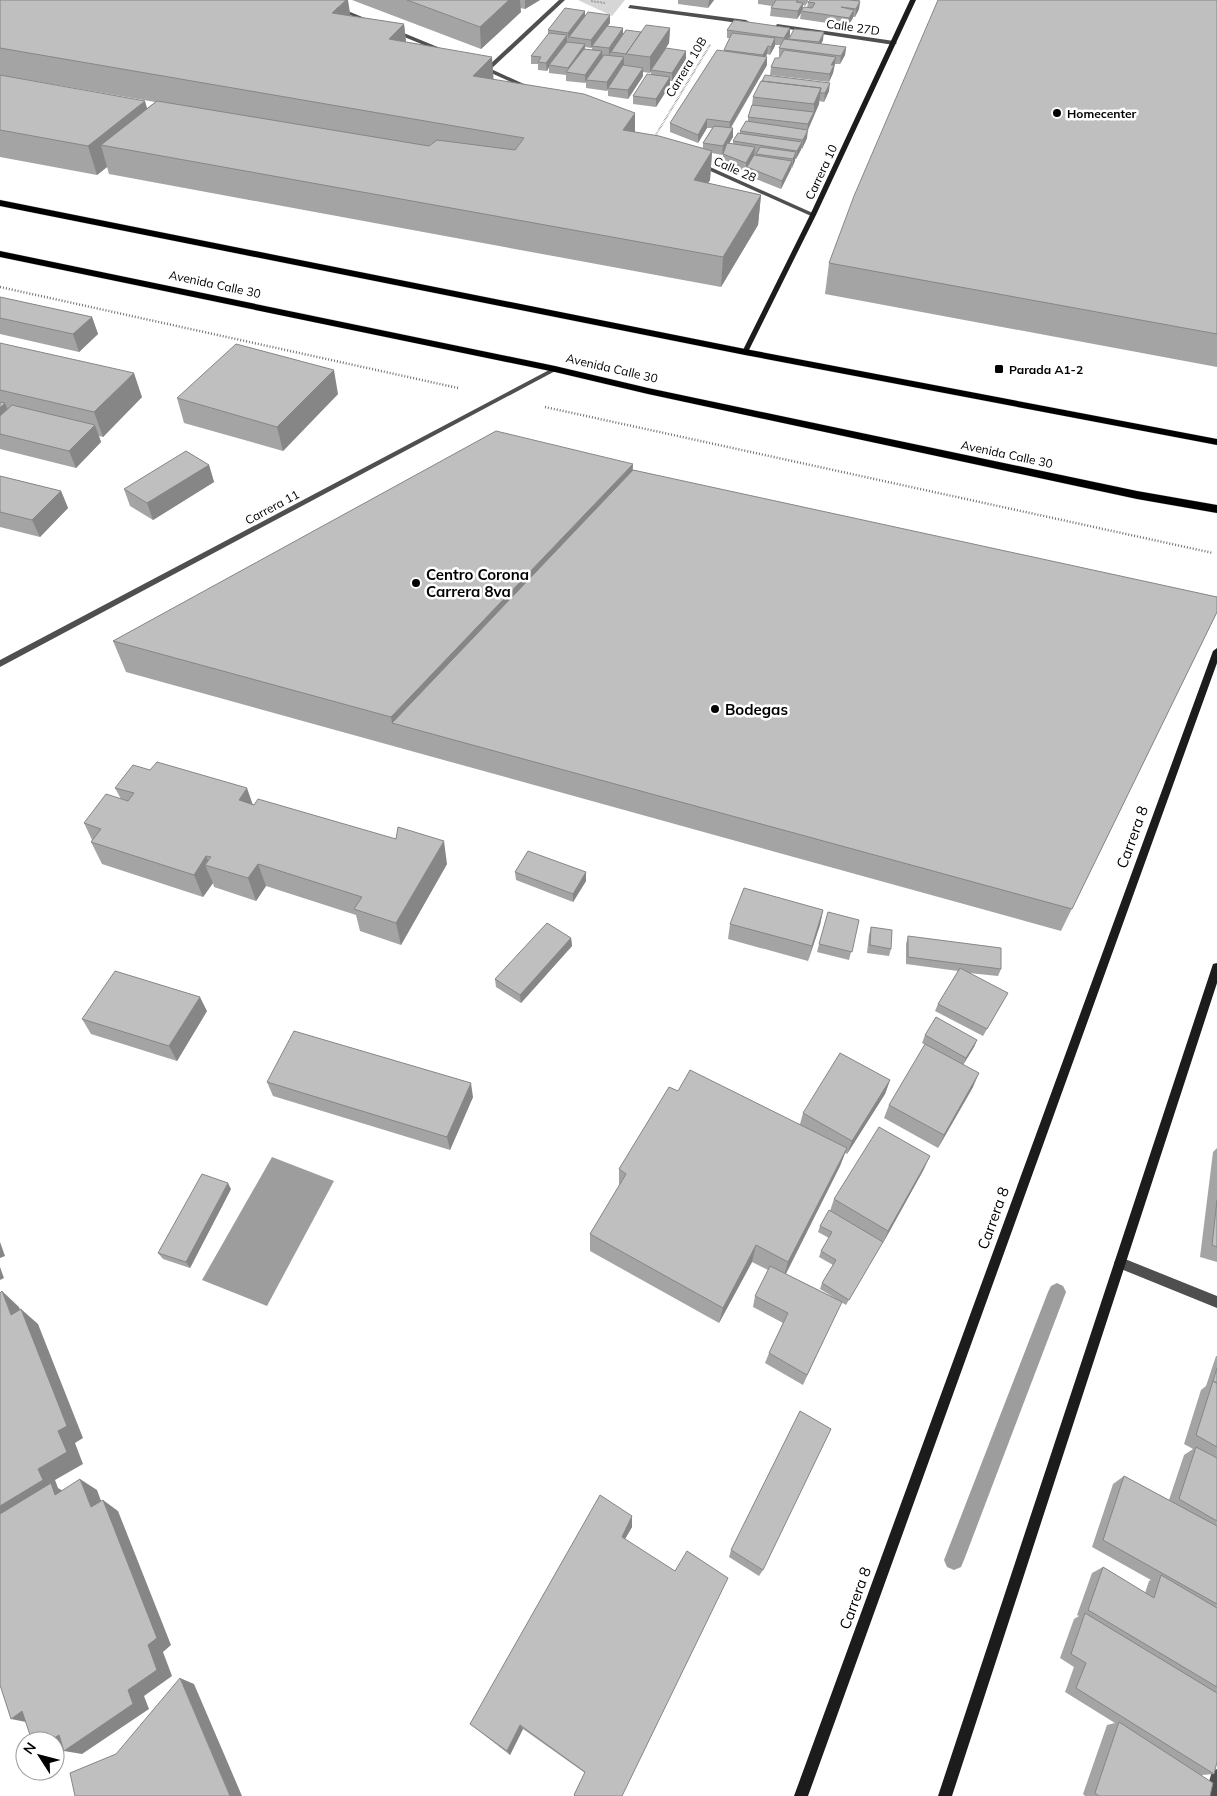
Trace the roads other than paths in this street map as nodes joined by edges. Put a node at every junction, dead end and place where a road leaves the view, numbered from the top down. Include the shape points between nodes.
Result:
1 (317, 0) edge
2 (562, 0) edge
3 (913, 0) edge
4 (630, 7) dead end
5 (753, 23) edge
6 (380, 26) edge
7 (772, 26) edge
8 (389, 29) edge
9 (894, 43) junction
10 (452, 55) edge
11 (479, 66) edge
12 (488, 70) junction
13 (542, 94) edge
14 (651, 143) edge
15 (0, 203) edge
16 (813, 214) junction
17 (0, 254) edge
18 (745, 352) junction
19 (555, 369) junction
20 (1217, 442) edge
21 (1217, 509) edge
22 (1217, 651) edge
23 (0, 664) edge
24 (1217, 967) edge
25 (1120, 1263) junction
26 (1217, 1302) edge
27 (1217, 1776) edge
28 (801, 1796) edge
29 (945, 1796) edge
30 (1212, 1796) edge

1 - 6 street
2 - 12 street
3 - 9 street, Carrera 10
4 - 5 street
7 - 9 street, Calle 27D
8 - 10 street
9 - 16 street, Carrera 10
11 - 12 street
12 - 13 street
14 - 16 street, Calle 28
15 - 18 highway
16 - 18 street, Carrera 10
17 - 19 highway, Avenida Calle 30
18 - 20 highway
19 - 21 highway, Avenida Calle 30 via 648,392
19 - 23 street, Carrera 11
22 - 28 street, Carrera 8
24 - 25 street
25 - 26 street
25 - 29 street
27 - 30 street

